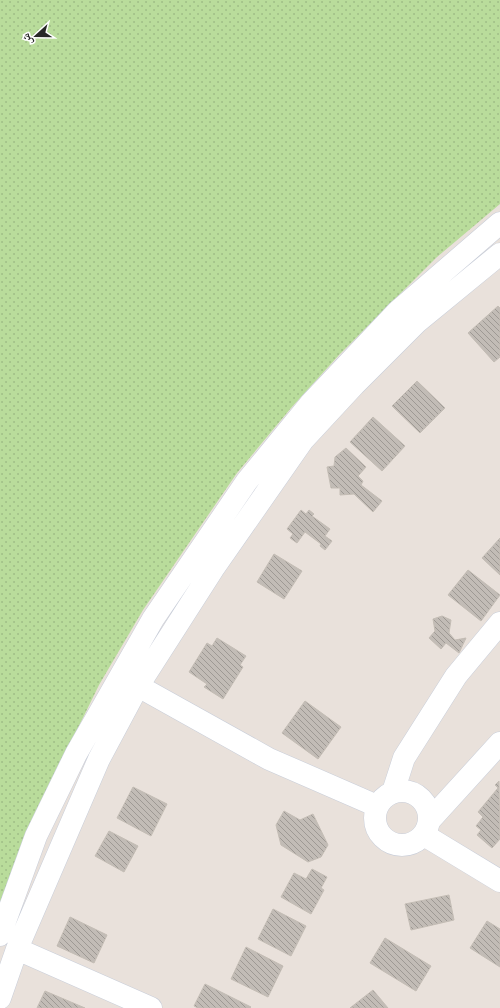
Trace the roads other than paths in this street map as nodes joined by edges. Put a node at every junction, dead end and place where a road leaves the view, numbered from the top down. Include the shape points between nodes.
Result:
1 (500, 223) edge
2 (500, 254) edge
3 (500, 623) edge
4 (138, 686) junction
5 (500, 742) edge
6 (385, 799) junction
7 (427, 828) junction
8 (500, 882) edge
9 (0, 935) edge
10 (17, 948) junction
11 (0, 998) edge
12 (151, 1008) edge

1 - 9 street via 398,311 310,403 247,481 153,619 76,754 36,836
2 - 4 street via 417,322 303,440 213,568
3 - 6 street via 456,676 404,758
4 - 6 street via 269,759
4 - 10 street via 99,759
5 - 7 street
6 - 7 street via 406,791 418,796 426,806
6 - 7 street via 374,819 378,832 387,842 400,846 413,843
7 - 8 street
10 - 11 street
10 - 12 street

